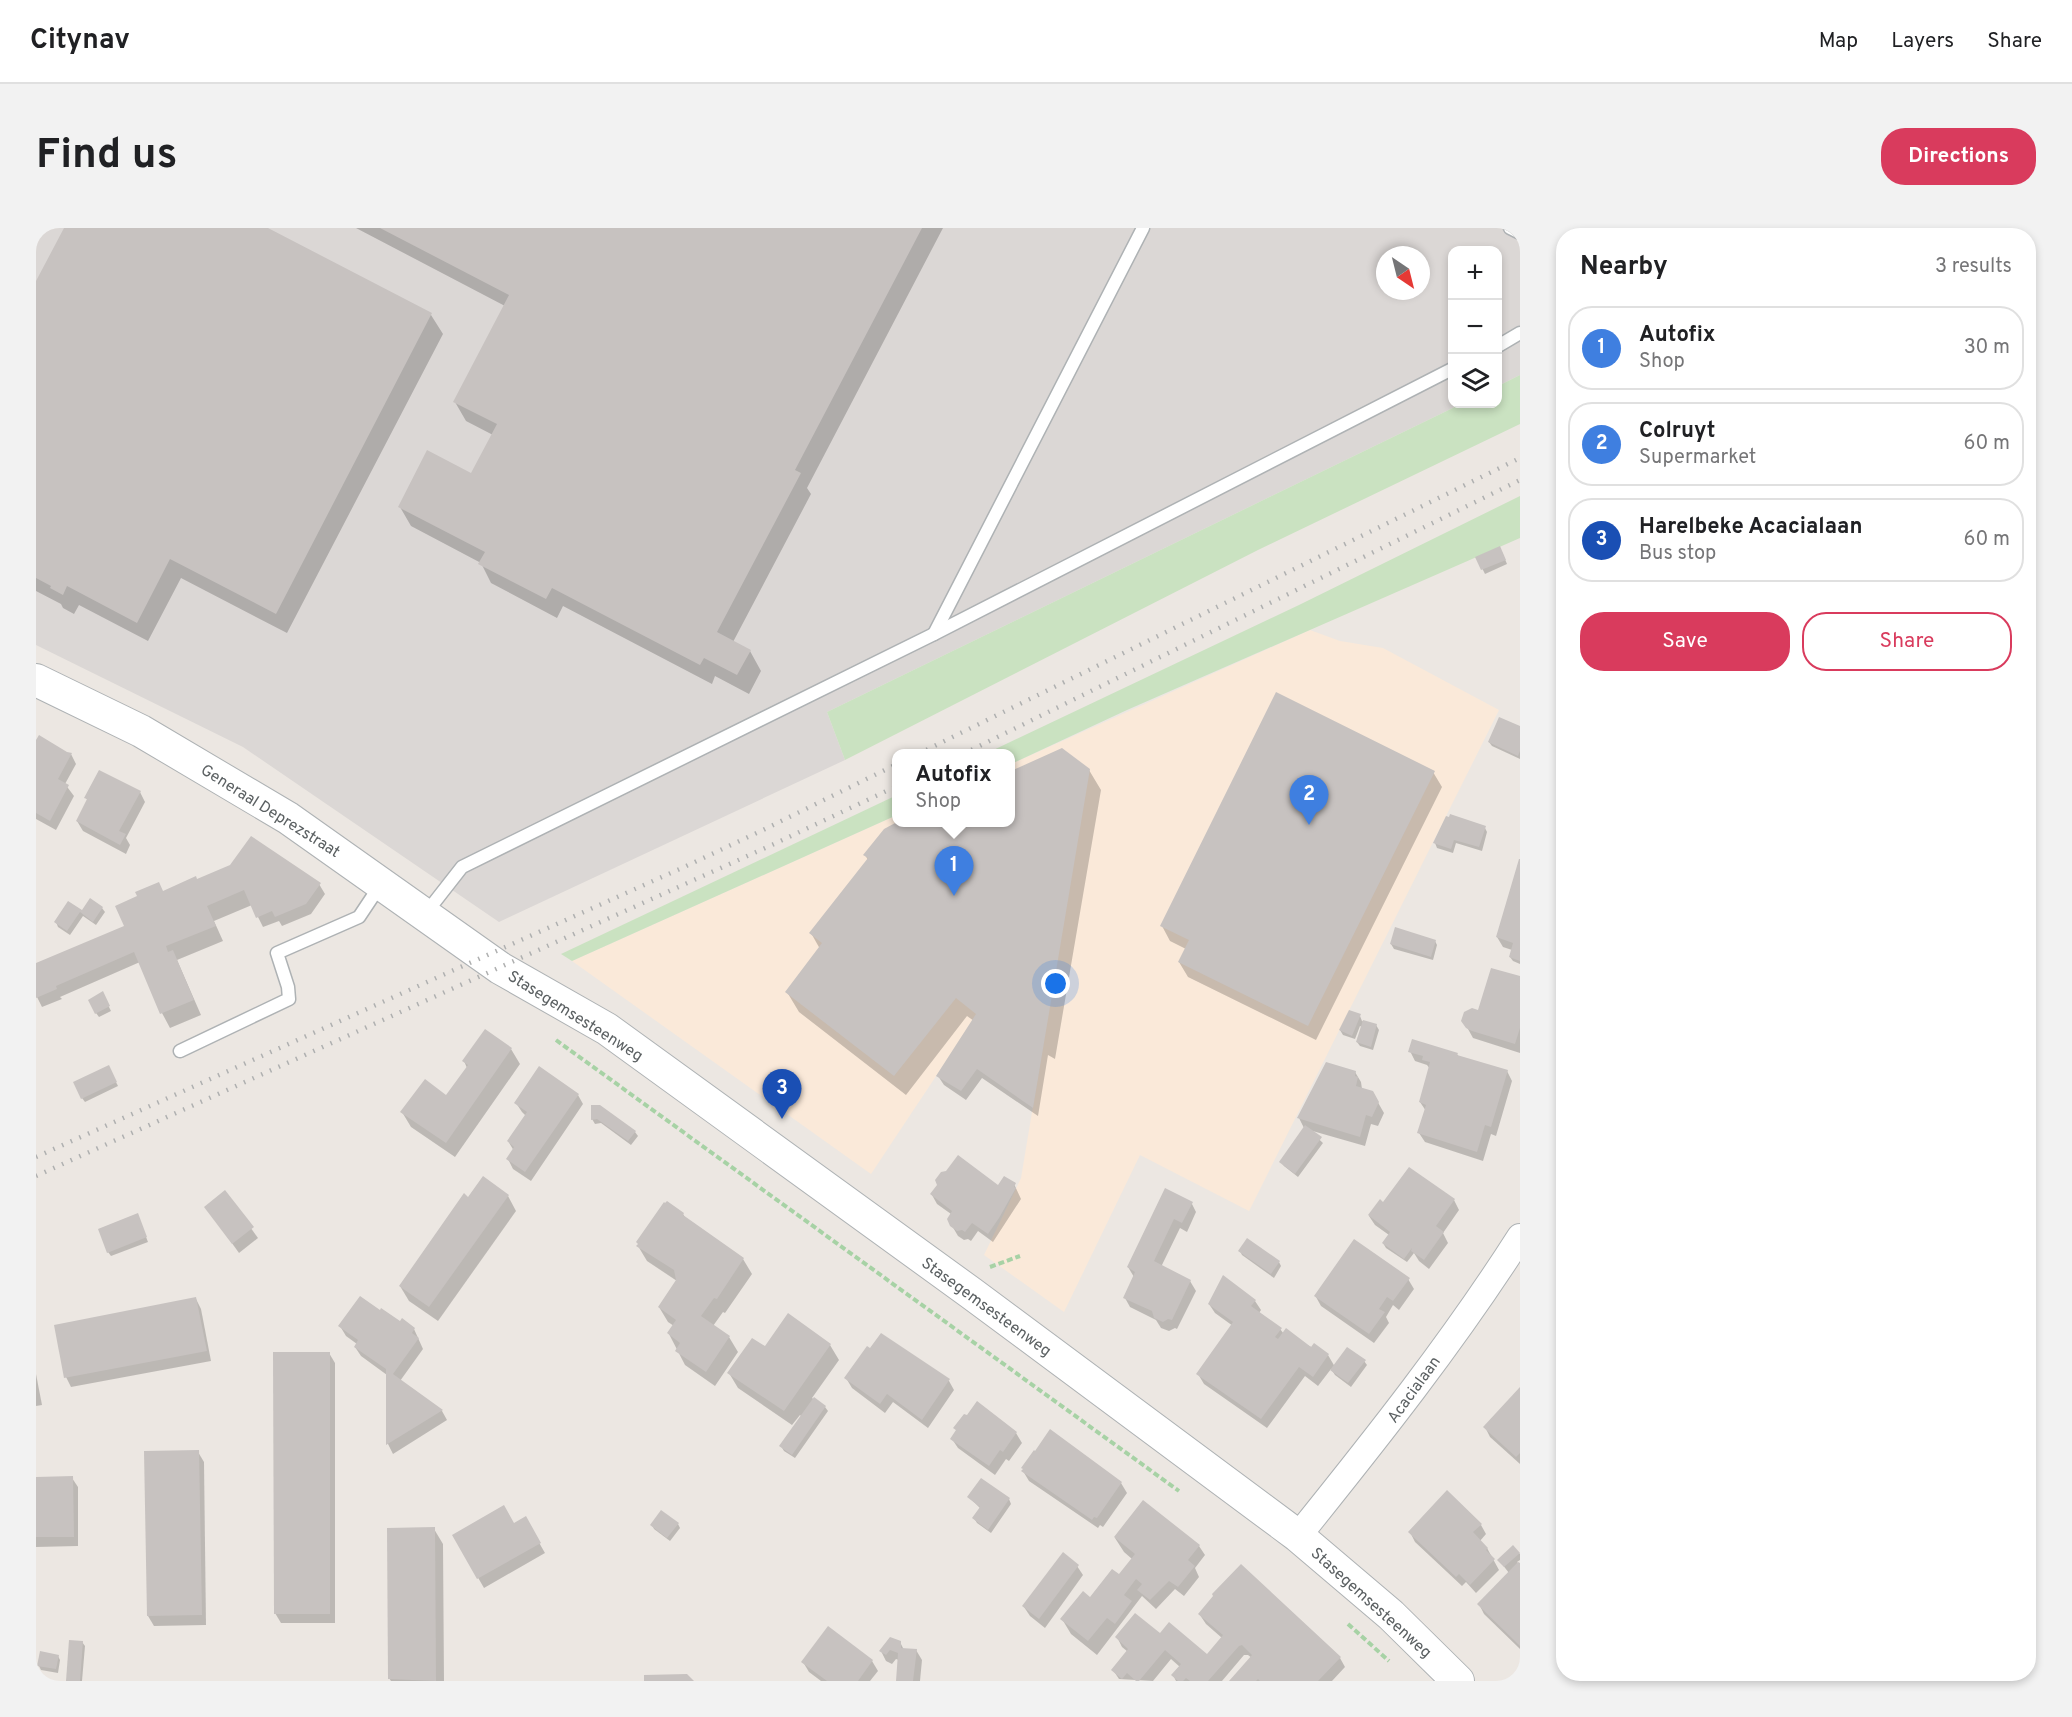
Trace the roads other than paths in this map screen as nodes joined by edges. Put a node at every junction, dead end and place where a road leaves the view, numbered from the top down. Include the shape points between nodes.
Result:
1 (1143, 228) edge
2 (1510, 228) edge
3 (1520, 233) edge
4 (1520, 333) edge
5 (1502, 343) edge
6 (1448, 371) edge
7 (934, 634) junction
8 (36, 680) edge
9 (381, 883) junction
10 (425, 914) junction
11 (492, 962) joint
12 (180, 1051) dead end
13 (1520, 1238) edge
14 (1298, 1536) junction
15 (1458, 1681) edge

1 - 7 lane
2 - 3 lane
4 - 5 lane
6 - 7 lane
7 - 10 lane via 462,867
8 - 9 street, Generaal Deprezstraat via 141,731 228,782 288,818
9 - 10 street, Generaal Deprezstraat
9 - 12 lane via 359,916 277,953 289,999
10 - 11 street, Generaal Deprezstraat
11 - 14 street, Stasegemsesteenweg via 607,1029
13 - 14 street, Acacialaan via 1396,1414
14 - 15 street, Stasegemsesteenweg via 1391,1615

